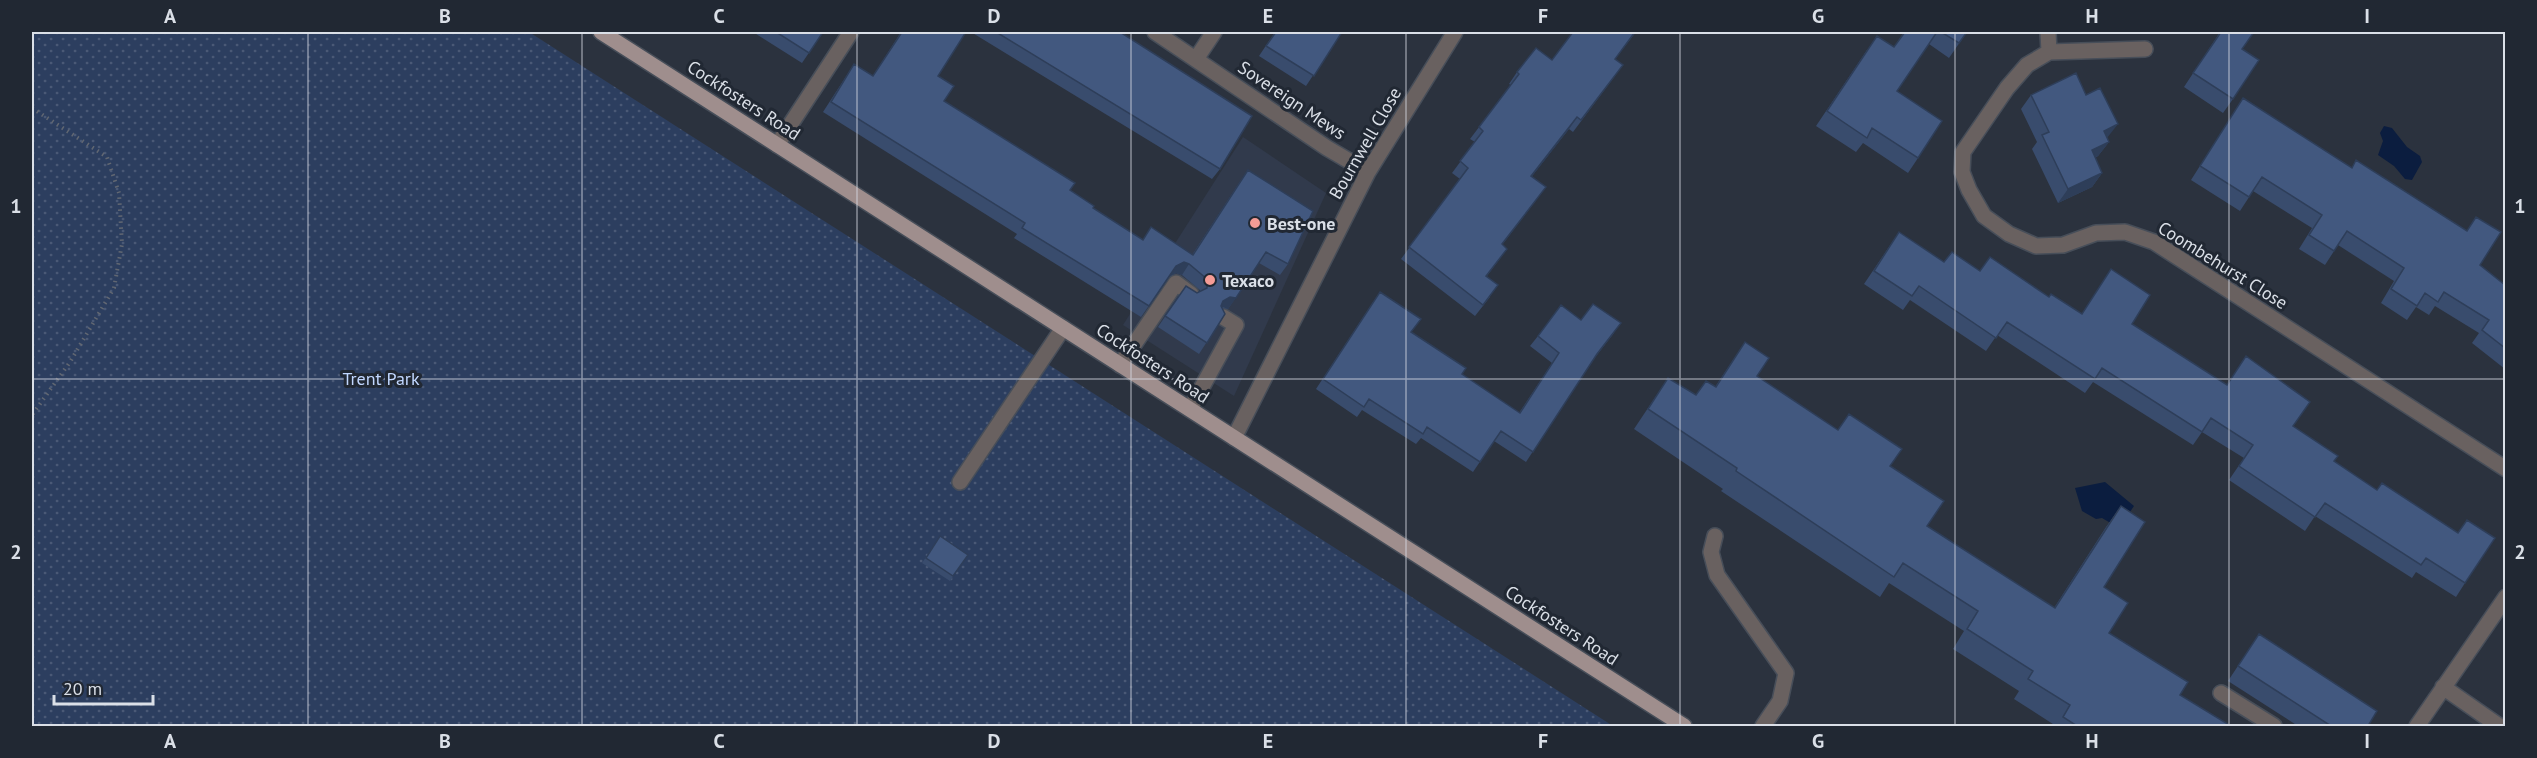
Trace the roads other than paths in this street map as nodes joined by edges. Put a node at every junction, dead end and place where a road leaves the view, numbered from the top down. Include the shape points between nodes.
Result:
1 (601, 32) edge
2 (851, 32) edge
3 (1155, 32) edge
4 (1214, 32) edge
5 (1455, 32) edge
6 (2048, 32) edge
7 (2145, 49) dead end
8 (2049, 52) junction
9 (1196, 59) junction
10 (777, 145) junction
11 (1368, 172) junction
12 (1191, 294) edge
13 (1223, 317) edge
14 (1063, 328) junction
15 (1120, 365) junction
16 (1190, 409) junction
17 (1234, 438) junction
18 (2505, 469) edge
19 (960, 483) dead end
20 (1715, 536) dead end
21 (2505, 597) edge
22 (2443, 687) junction
23 (2221, 693) dead end
24 (1684, 726) edge
25 (1763, 726) edge
26 (2274, 726) edge
27 (2417, 726) edge
28 (2499, 726) edge

1 - 10 main road, Cockfosters Road
2 - 10 street
3 - 9 street, Sovereign Mews
4 - 9 street
5 - 11 street, Bournwell Close
6 - 8 street
7 - 8 street
8 - 18 street, Coombehurst Close via 2027,65 2007,88 1963,152 1962,172 1984,216 2036,246 2063,245 2096,233 2125,232 2154,242
9 - 11 street, Sovereign Mews
10 - 14 main road, Cockfosters Road
11 - 17 street, Bournwell Close
12 - 15 street via 1176,283
13 - 16 street via 1236,325
14 - 15 main road, Cockfosters Road
14 - 19 street
15 - 16 main road, Cockfosters Road
16 - 17 main road, Cockfosters Road
17 - 24 main road, Cockfosters Road
20 - 25 street via 1710,552 1717,575 1786,673 1780,701
21 - 22 street
22 - 27 street
22 - 28 street
23 - 26 street

